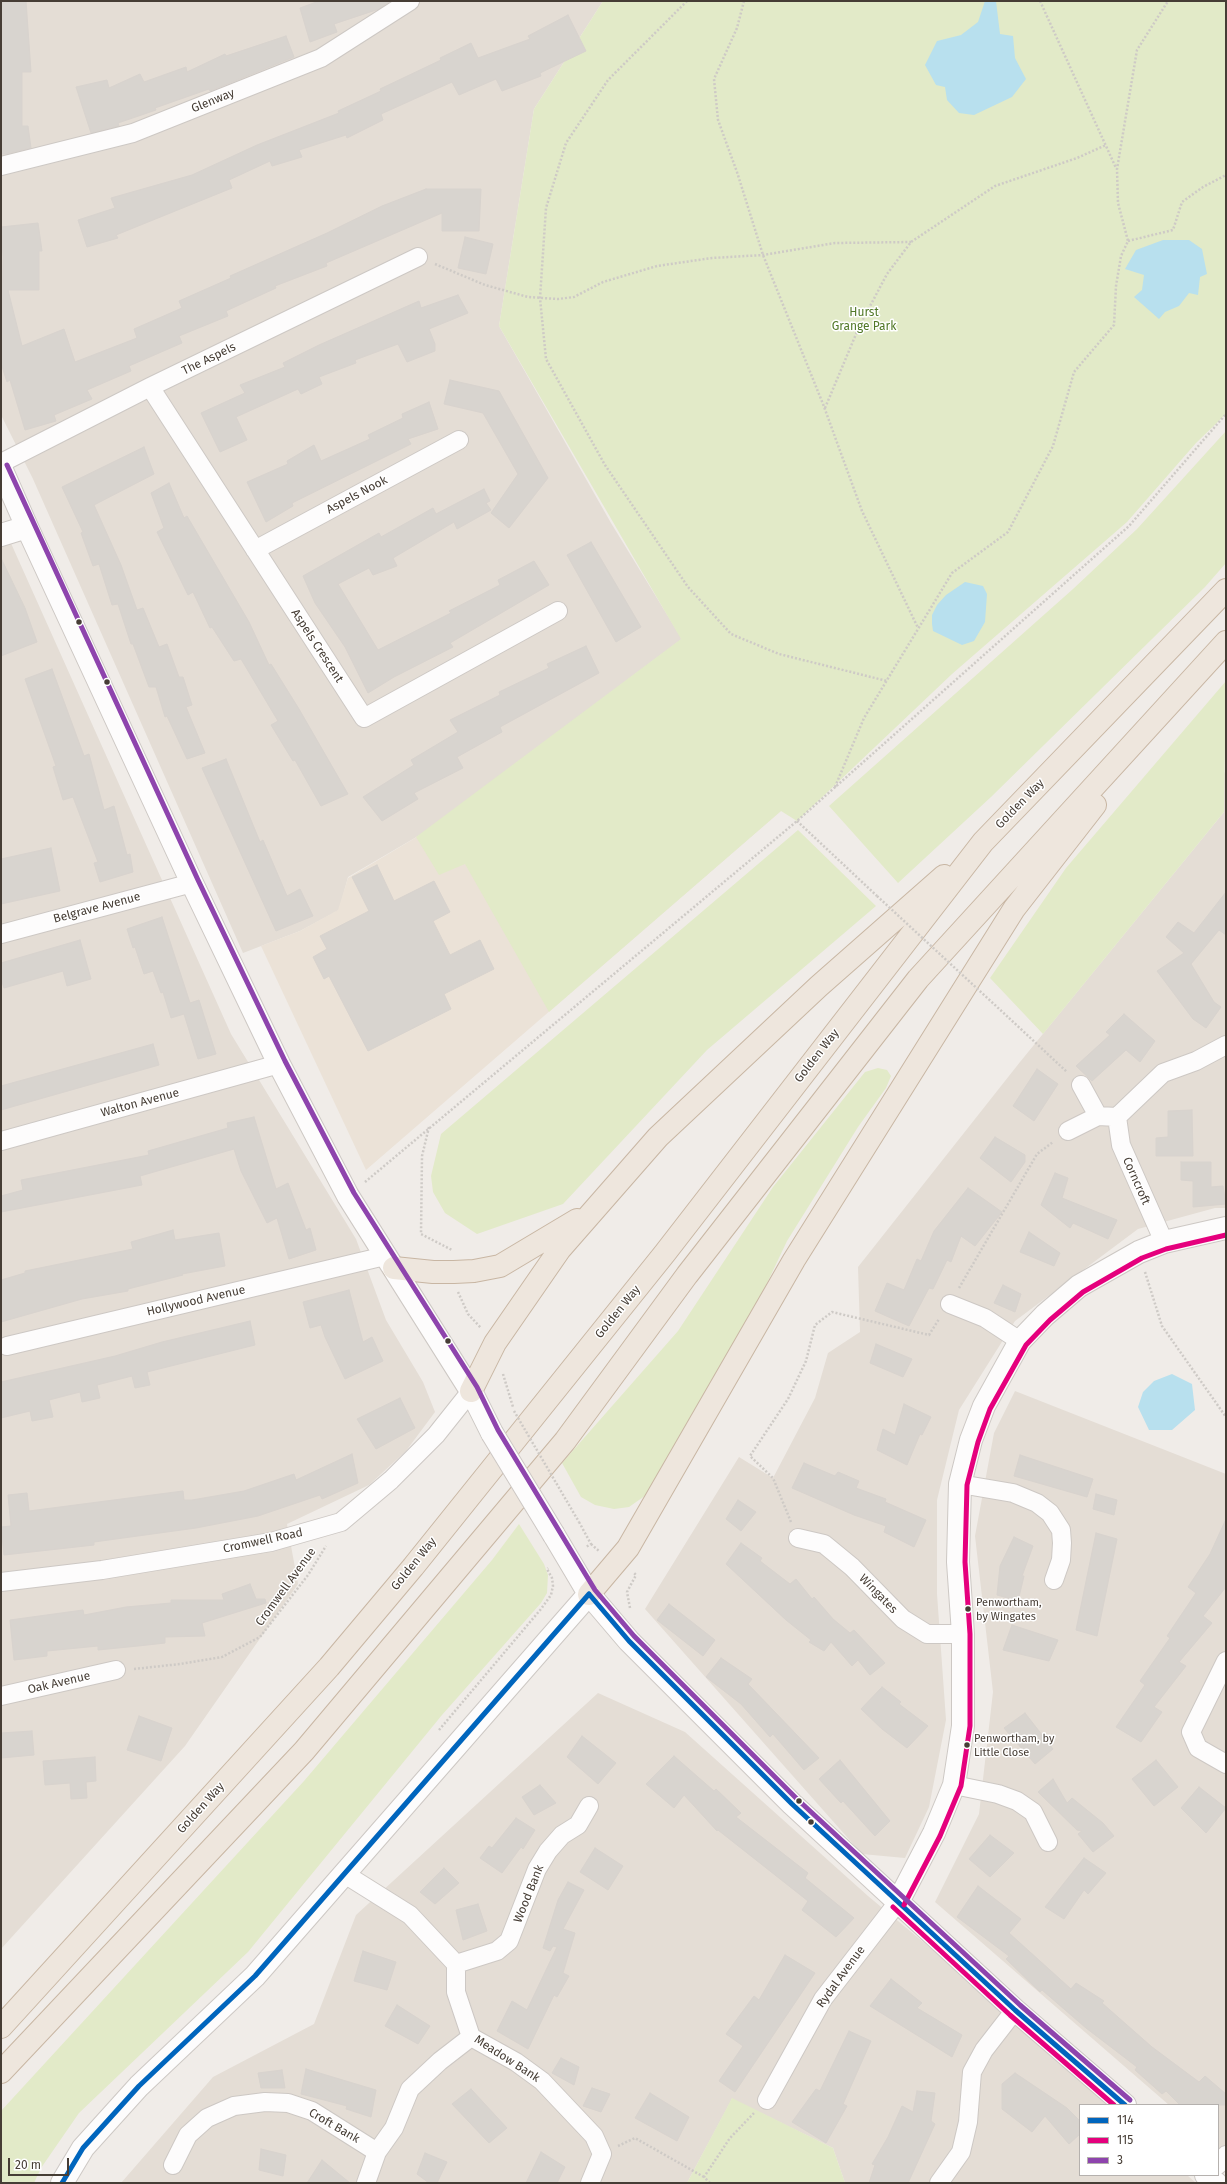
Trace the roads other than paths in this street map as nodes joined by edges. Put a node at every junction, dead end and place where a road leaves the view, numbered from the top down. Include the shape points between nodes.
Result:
1 (410, 1) edge
2 (1, 166) edge
3 (418, 257) road end
4 (150, 387) junction
5 (460, 440) dead end
6 (1, 462) edge
7 (1, 468) edge
8 (27, 527) junction
9 (1, 535) edge
10 (255, 550) junction
11 (1226, 590) edge
12 (558, 611) dead end
13 (1226, 642) edge
14 (1188, 683) junction
15 (983, 842) junction
16 (192, 883) junction
17 (1, 934) edge
18 (1226, 1045) edge
19 (279, 1064) junction
20 (1081, 1085) road end
21 (1098, 1116) junction
22 (1117, 1117) junction
23 (1068, 1131) road end
24 (1, 1141) edge
25 (596, 1208) junction
26 (1226, 1228) edge
27 (1164, 1242) junction
28 (390, 1262) junction
29 (950, 1304) road end
30 (1020, 1341) junction
31 (7, 1346) dead end
32 (471, 1391) junction
33 (960, 1484) junction
34 (798, 1538) road end
35 (1054, 1580) dead end
36 (1, 1582) edge
37 (589, 1594) junction
38 (963, 1634) junction
39 (1226, 1661) edge
40 (116, 1670) road end
41 (1, 1696) edge
42 (1226, 1764) edge
43 (954, 1785) junction
44 (589, 1806) dead end
45 (1048, 1842) dead end
46 (343, 1873) junction
47 (898, 1902) junction
48 (456, 1964) junction
49 (1015, 2010) junction
50 (1, 2027) edge
51 (471, 2037) junction
52 (1, 2072) edge
53 (767, 2100) road end
54 (1124, 2104) edge
55 (377, 2152) junction
56 (1226, 2155) edge
57 (1219, 2164) edge
58 (173, 2165) dead end
59 (62, 2183) edge
60 (366, 2183) edge
61 (590, 2183) edge
62 (939, 2183) edge

1 - 2 street, Glenway via 321,58 133,134
3 - 4 street, The Aspels
4 - 6 street, The Aspels
4 - 10 street, Aspels Crescent
5 - 10 street, Aspels Nook
7 - 8 street
8 - 9 street
8 - 16 street
10 - 12 street, Aspels Crescent via 364,718
11 - 15 highway, Golden Way
13 - 14 highway
14 - 37 highway via 1014,909 794,1260 628,1548
14 - 52 highway via 918,979 687,1275 565,1441 309,1745
15 - 25 highway via 818,986 658,1137
15 - 50 highway, Golden Way via 665,1253 418,1560 329,1666
16 - 17 street, Belgrave Avenue
16 - 19 street
18 - 22 street via 1196,1061 1163,1073
19 - 24 street, Walton Avenue
19 - 28 street via 348,1196
20 - 21 street
21 - 22 street
21 - 23 street
22 - 27 street, Corncroft via 1121,1145
25 - 28 highway via 500,1266 474,1271 433,1272
25 - 32 highway via 560,1249 495,1343
26 - 27 street
27 - 30 street via 1139,1252 1079,1286
28 - 31 street, Hollywood Avenue
28 - 32 street
29 - 30 street via 985,1318
30 - 33 street via 984,1406 971,1440
32 - 36 street, Cromwell Road via 436,1436 391,1480 341,1522 272,1542 102,1570
32 - 37 street, bridge via 492,1434
33 - 35 street via 1013,1493 1037,1503 1050,1513 1061,1530 1062,1543 1061,1560
33 - 38 street via 958,1562
34 - 38 street, Wingates via 824,1544 852,1566 903,1619 927,1634
37 - 46 street
37 - 47 street via 629,1640 776,1787
38 - 43 street via 963,1726
39 - 42 street via 1190,1732 1198,1748
40 - 41 street, Oak Avenue
43 - 45 street via 998,1794 1016,1801 1033,1812
43 - 47 street via 934,1833
44 - 48 street, Wood Bank via 578,1825 562,1835 537,1869 509,1941 497,1951
46 - 48 street via 410,1915
46 - 59 street via 255,1976 138,2086 83,2148
47 - 49 street
47 - 53 street, Rydal Avenue via 823,1998
48 - 51 street, Meadow Bank via 456,1992
49 - 54 street
49 - 62 street via 984,2050 972,2072 968,2122 961,2152
51 - 55 street via 410,2089 394,2128
51 - 61 street, Meadow Bank via 516,2062 542,2081 594,2136 602,2154
55 - 58 street, Croft Bank via 312,2111 288,2103 265,2102 234,2106 207,2118 188,2135
55 - 60 street
56 - 57 street

